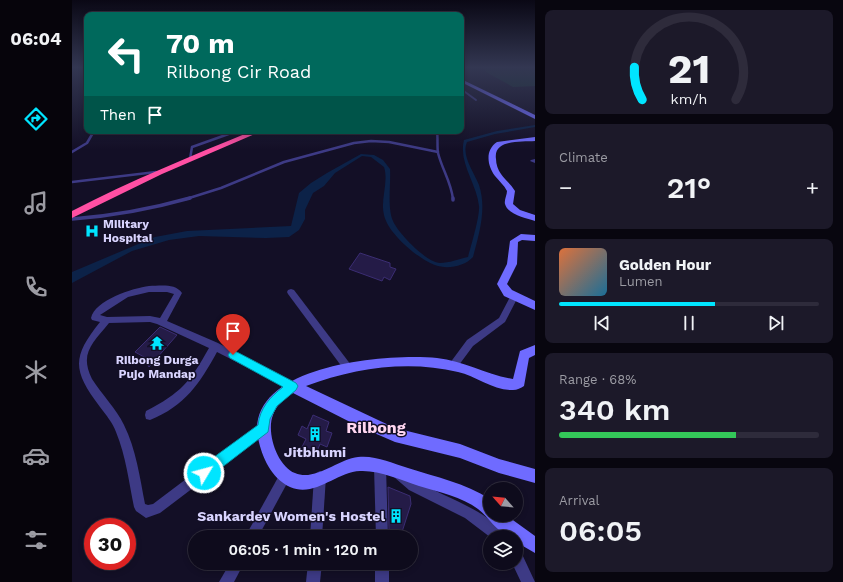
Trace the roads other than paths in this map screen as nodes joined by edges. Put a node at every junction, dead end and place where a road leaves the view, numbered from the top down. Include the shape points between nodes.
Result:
1 (469, 95) edge
2 (491, 95) edge
3 (476, 100) dead end
4 (534, 117) edge
5 (92, 134) edge
6 (229, 134) edge
7 (249, 134) edge
8 (437, 134) edge
9 (535, 139) edge
10 (72, 152) edge
11 (438, 152) junction
12 (190, 159) junction
13 (159, 172) junction
14 (72, 182) edge
15 (453, 200) dead end
16 (72, 215) edge
17 (535, 218) edge
18 (72, 219) edge
19 (535, 238) edge
20 (291, 292) dead end
21 (514, 297) junction
22 (535, 306) edge
23 (107, 320) junction
24 (162, 322) junction
25 (215, 346) junction
26 (535, 350) edge
27 (453, 366) junction
28 (348, 368) junction
29 (292, 386) junction
30 (150, 414) dead end
31 (264, 428) junction
32 (380, 467) junction
33 (398, 473) junction
34 (285, 476) junction
35 (535, 476) edge
36 (320, 477) junction
37 (483, 503) edge
38 (503, 522) edge
39 (255, 530) edge
40 (316, 530) edge
41 (382, 530) edge
42 (493, 530) edge
43 (535, 545) edge
44 (233, 570) edge
45 (314, 570) edge
46 (382, 570) edge
47 (522, 570) edge
48 (226, 582) edge
49 (313, 582) edge
50 (382, 582) edge
51 (528, 582) edge

1 - 3 lane
2 - 4 street
5 - 10 lane via 86,143
6 - 12 lane via 192,147
7 - 12 highway
8 - 11 lane
9 - 17 street via 501,142 491,151 497,173 511,191 509,204 524,215
11 - 15 lane via 452,190
11 - 18 lane via 389,142 354,143 284,162 221,188 169,204 107,216
12 - 13 highway
13 - 14 lane
13 - 16 highway
19 - 21 street via 521,237 514,241 512,264 502,284
20 - 28 street
21 - 22 street
21 - 27 street via 502,320 470,343
23 - 24 street via 150,319
23 - 24 street via 95,318 96,314 130,292 143,289 173,290 178,293
23 - 31 street via 83,351 84,368 87,382 116,419 140,507 146,512 156,509
24 - 25 street
25 - 29 street
25 - 30 street via 183,394
26 - 27 street via 524,356 520,382 514,385
27 - 28 street via 406,361
28 - 29 street
29 - 31 street via 273,402 265,418
29 - 35 street via 395,435 460,451
31 - 34 street via 274,465
32 - 33 street
32 - 36 street via 361,463
32 - 41 street
33 - 37 street via 464,493
33 - 42 street via 413,486 471,513
34 - 36 street via 300,482
34 - 39 street
36 - 40 street
38 - 43 street
44 - 48 street
45 - 49 street
46 - 50 street
47 - 51 street

